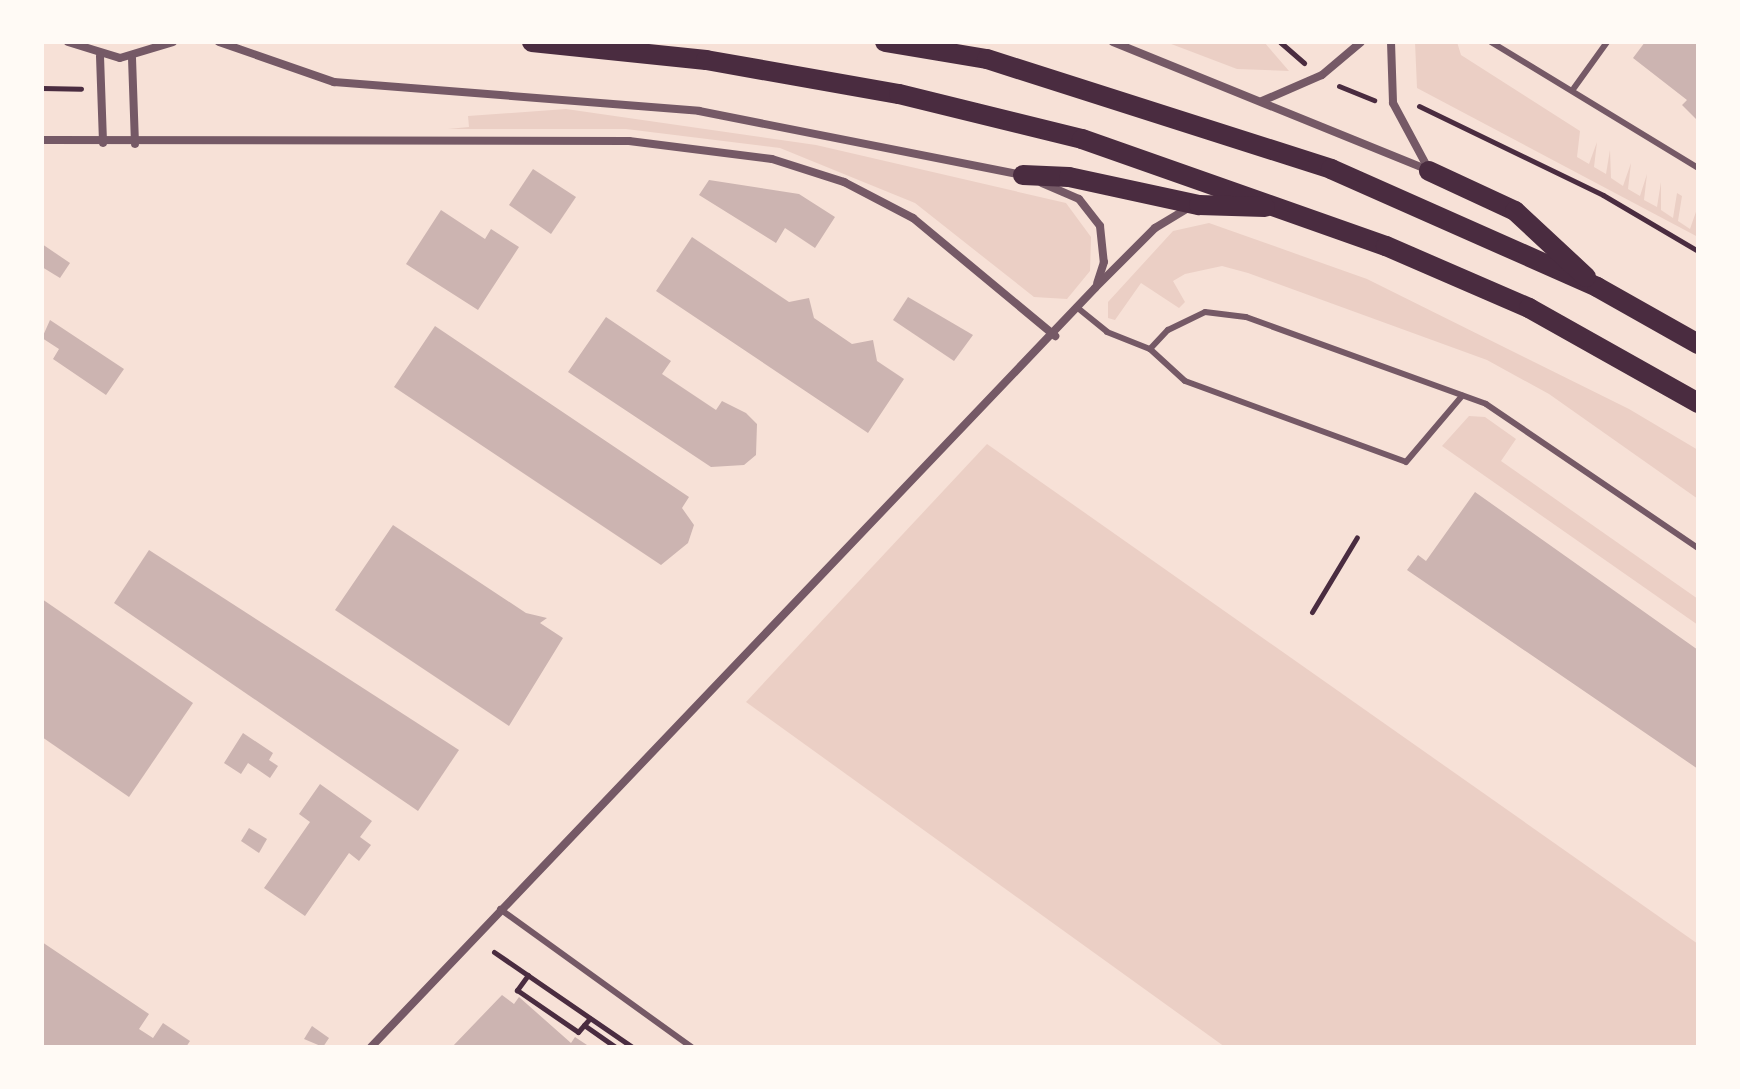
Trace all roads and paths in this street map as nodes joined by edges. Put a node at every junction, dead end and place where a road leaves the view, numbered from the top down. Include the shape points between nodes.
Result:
1 (68, 42) edge
2 (173, 42) edge
3 (219, 42) edge
4 (532, 42) edge
5 (885, 42) edge
6 (1113, 42) edge
7 (1280, 42) edge
8 (1361, 42) edge
9 (1391, 42) edge
10 (1491, 42) edge
11 (1607, 42) edge
12 (100, 56) junction
13 (132, 58) junction
14 (1308, 65) dead end
15 (1339, 86) dead end
16 (42, 88) edge
17 (1574, 88) junction
18 (93, 89) dead end
19 (1262, 101) junction
20 (1377, 101) dead end
21 (1413, 106) dead end
22 (42, 140) edge
23 (103, 143) junction
24 (135, 144) junction
25 (1698, 168) edge
26 (1429, 171) junction
27 (1023, 175) junction
28 (1199, 205) junction
29 (1285, 207) junction
30 (1698, 251) edge
31 (1597, 287) junction
32 (1095, 288) junction
33 (1079, 309) junction
34 (1055, 336) junction
35 (1698, 344) edge
36 (1150, 349) junction
37 (1462, 396) junction
38 (1698, 403) edge
39 (1357, 537) dead end
40 (1698, 548) edge
41 (1312, 612) dead end
42 (500, 909) junction
43 (494, 952) dead end
44 (528, 975) junction
45 (590, 1018) junction
46 (584, 1025) junction
47 (605, 1044) edge
48 (371, 1047) edge
49 (616, 1047) edge
50 (632, 1047) edge
51 (691, 1047) edge

1 - 12 street
2 - 13 street
3 - 27 street via 334,82 699,111
4 - 29 main road via 706,60 899,94 1082,139
5 - 31 main road via 987,59 1214,127 1331,169
6 - 19 street
7 - 14 path
8 - 19 street via 1322,75
9 - 26 street via 1393,103
10 - 17 lane
11 - 17 lane
12 - 13 street
12 - 23 street
13 - 24 street
15 - 20 path
16 - 18 path
17 - 25 lane
19 - 26 street
21 - 30 path via 1558,172
22 - 23 street
23 - 24 street
24 - 34 street via 629,141 772,159 844,182 913,218
26 - 31 main road via 1515,211
27 - 28 main road via 1069,177
27 - 32 street via 1090,209 1105,241
28 - 29 main road
28 - 32 street via 1155,228
29 - 38 main road via 1529,308
31 - 35 main road
32 - 33 street
33 - 34 street
33 - 36 lane via 1107,332
34 - 42 street
36 - 37 lane via 1168,330 1205,312 1246,317
36 - 37 lane via 1185,381 1406,462
37 - 40 lane via 1525,427
39 - 41 path
42 - 48 street
42 - 51 lane
43 - 44 path
44 - 45 path
44 - 46 path via 517,990 578,1032
45 - 46 path
45 - 50 path
46 - 47 path
47 - 49 path

